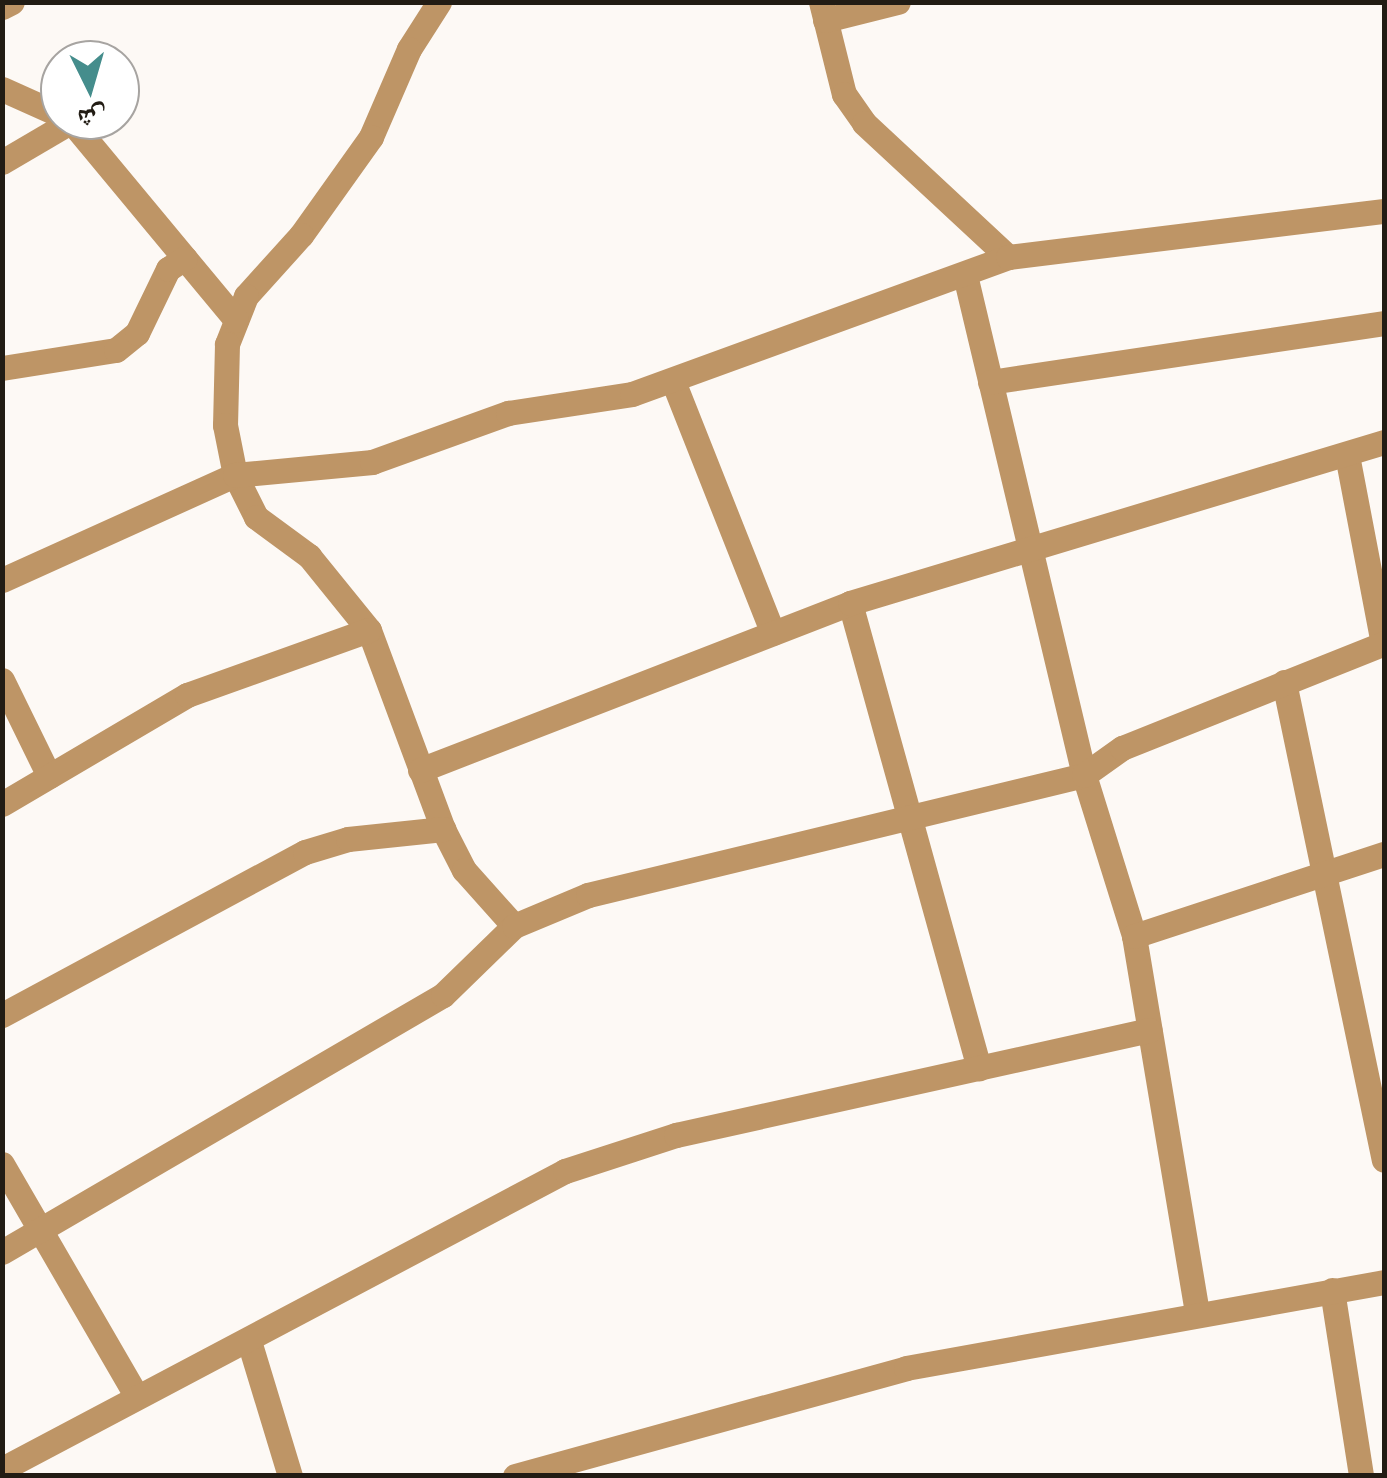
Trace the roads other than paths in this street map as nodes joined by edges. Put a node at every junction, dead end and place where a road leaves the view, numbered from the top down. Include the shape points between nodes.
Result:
1 (12, 2) edge
2 (438, 2) edge
3 (898, 2) edge
4 (2, 7) edge
5 (823, 11) edge
6 (2, 88) edge
7 (40, 106) edge
8 (40, 139) edge
9 (88, 140) edge
10 (2, 162) edge
11 (1384, 211) edge
12 (1008, 257) junction
13 (185, 258) junction
14 (965, 275) junction
15 (236, 320) junction
16 (1384, 323) edge
17 (2, 368) edge
18 (673, 381) junction
19 (990, 382) junction
20 (1384, 442) edge
21 (1347, 454) junction
22 (235, 475) junction
23 (1030, 548) junction
24 (2, 580) edge
25 (850, 603) junction
26 (368, 630) junction
27 (774, 632) junction
28 (1384, 644) edge
29 (2, 680) edge
30 (1284, 682) junction
31 (420, 770) junction
32 (1084, 775) junction
33 (49, 776) junction
34 (2, 804) edge
35 (912, 820) junction
36 (443, 829) junction
37 (1384, 854) edge
38 (1322, 874) junction
39 (514, 926) junction
40 (1134, 936) junction
41 (2, 1014) edge
42 (1150, 1030) junction
43 (980, 1068) junction
44 (1384, 1160) edge
45 (2, 1164) edge
46 (42, 1230) junction
47 (2, 1252) edge
48 (1384, 1282) edge
49 (1332, 1290) junction
50 (1197, 1314) junction
51 (248, 1340) junction
52 (137, 1397) junction
53 (2, 1469) edge
54 (290, 1476) edge
55 (515, 1476) edge
56 (1361, 1476) edge

1 - 4 street
2 - 15 street via 409,49 371,138 302,235 246,296
3 - 5 street
5 - 12 street via 844,94 864,123
6 - 7 street
8 - 10 street
9 - 13 street
11 - 12 street
12 - 14 street
13 - 15 street
13 - 17 street via 162,277 137,332 116,350
14 - 18 street
14 - 19 street
15 - 22 street via 227,344 226,424
16 - 19 street
18 - 22 street via 508,413 372,462
18 - 27 street
19 - 23 street
20 - 21 street
21 - 23 street
21 - 28 street
22 - 24 street
22 - 26 street via 256,518 309,556
23 - 25 street
23 - 32 street
25 - 27 street
25 - 35 street
26 - 31 street
26 - 33 street via 187,695
27 - 31 street
28 - 30 street
29 - 33 street
30 - 32 street via 1122,748
30 - 38 street
31 - 36 street
32 - 35 street
32 - 40 street
33 - 34 street
35 - 39 street via 588,895
35 - 43 street
36 - 39 street via 464,870
36 - 41 street via 348,839 305,852
37 - 38 street
38 - 40 street
38 - 44 street
39 - 46 street via 443,996
40 - 42 street
42 - 43 street
42 - 50 street
43 - 51 street via 617,1151 566,1171
45 - 46 street
46 - 47 street
46 - 52 street
48 - 49 street
49 - 50 street
49 - 56 street
50 - 55 street via 888,1372
51 - 52 street
51 - 54 street
52 - 53 street

